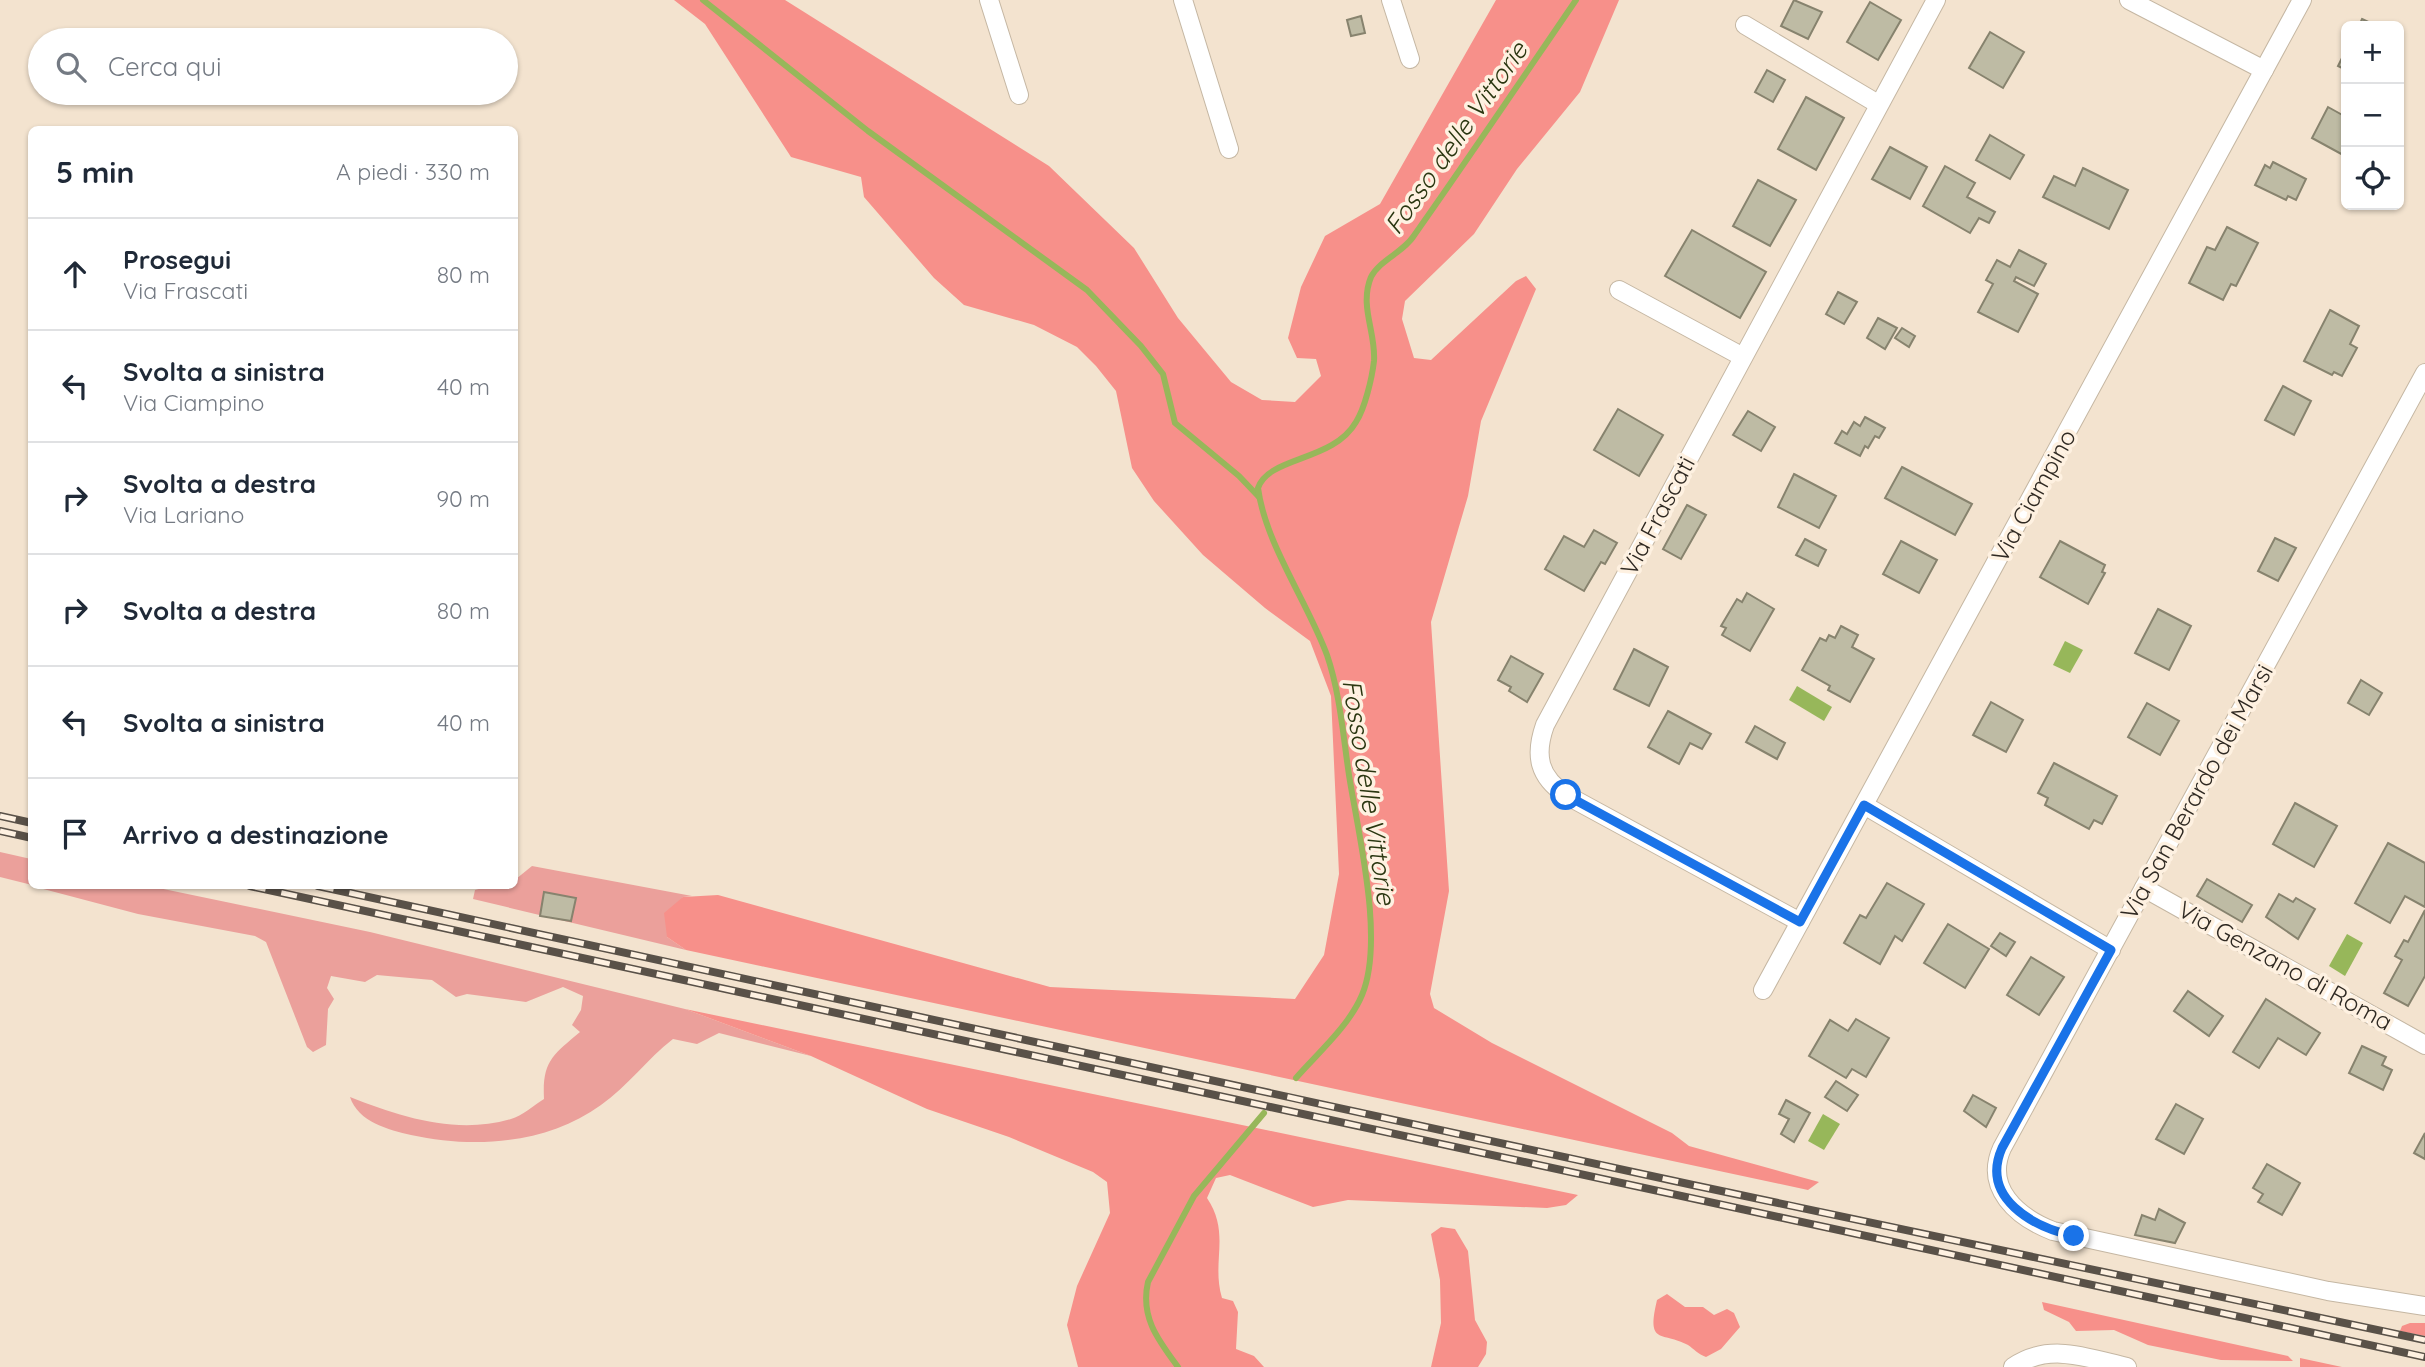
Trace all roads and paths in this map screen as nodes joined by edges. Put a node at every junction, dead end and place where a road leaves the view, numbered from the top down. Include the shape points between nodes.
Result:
1 (989, 0) edge
2 (1183, 0) edge
3 (1391, 0) edge
4 (1936, 0) edge
5 (2129, 0) edge
6 (2302, 0) edge
7 (1745, 25) dead end
8 (1410, 59) dead end
9 (2264, 70) junction
10 (1019, 95) dead end
11 (1878, 104) junction
12 (1229, 149) dead end
13 (1619, 290) dead end
14 (1743, 357) junction
15 (2425, 373) edge
16 (1864, 805) junction
17 (2144, 888) junction
18 (1800, 922) junction
19 (2111, 950) junction
20 (1763, 990) dead end
21 (2425, 1045) edge
22 (2425, 1306) edge
23 (2013, 1367) edge
24 (2127, 1367) edge

1 - 10 street
2 - 12 street
3 - 8 street
4 - 11 street, Via Frascati
5 - 9 street
6 - 9 street, Via Ciampino
7 - 11 street
9 - 16 street, Via Ciampino
11 - 14 street, Via Frascati
13 - 14 street
14 - 18 street, Via Frascati via 1545,725 1538,751 1545,777 1566,795
15 - 17 street, Via San Berardo dei Marsi
16 - 18 street, Via Ciampino
16 - 19 street
17 - 19 street, Via San Berardo dei Marsi
17 - 21 street, Via Genzano di Roma
18 - 20 street, Via Ciampino
19 - 22 street, Via San Berardo dei Marsi via 1999,1155 1997,1176 2008,1202 2034,1222 2062,1233 2328,1291
23 - 24 street via 2058,1352

